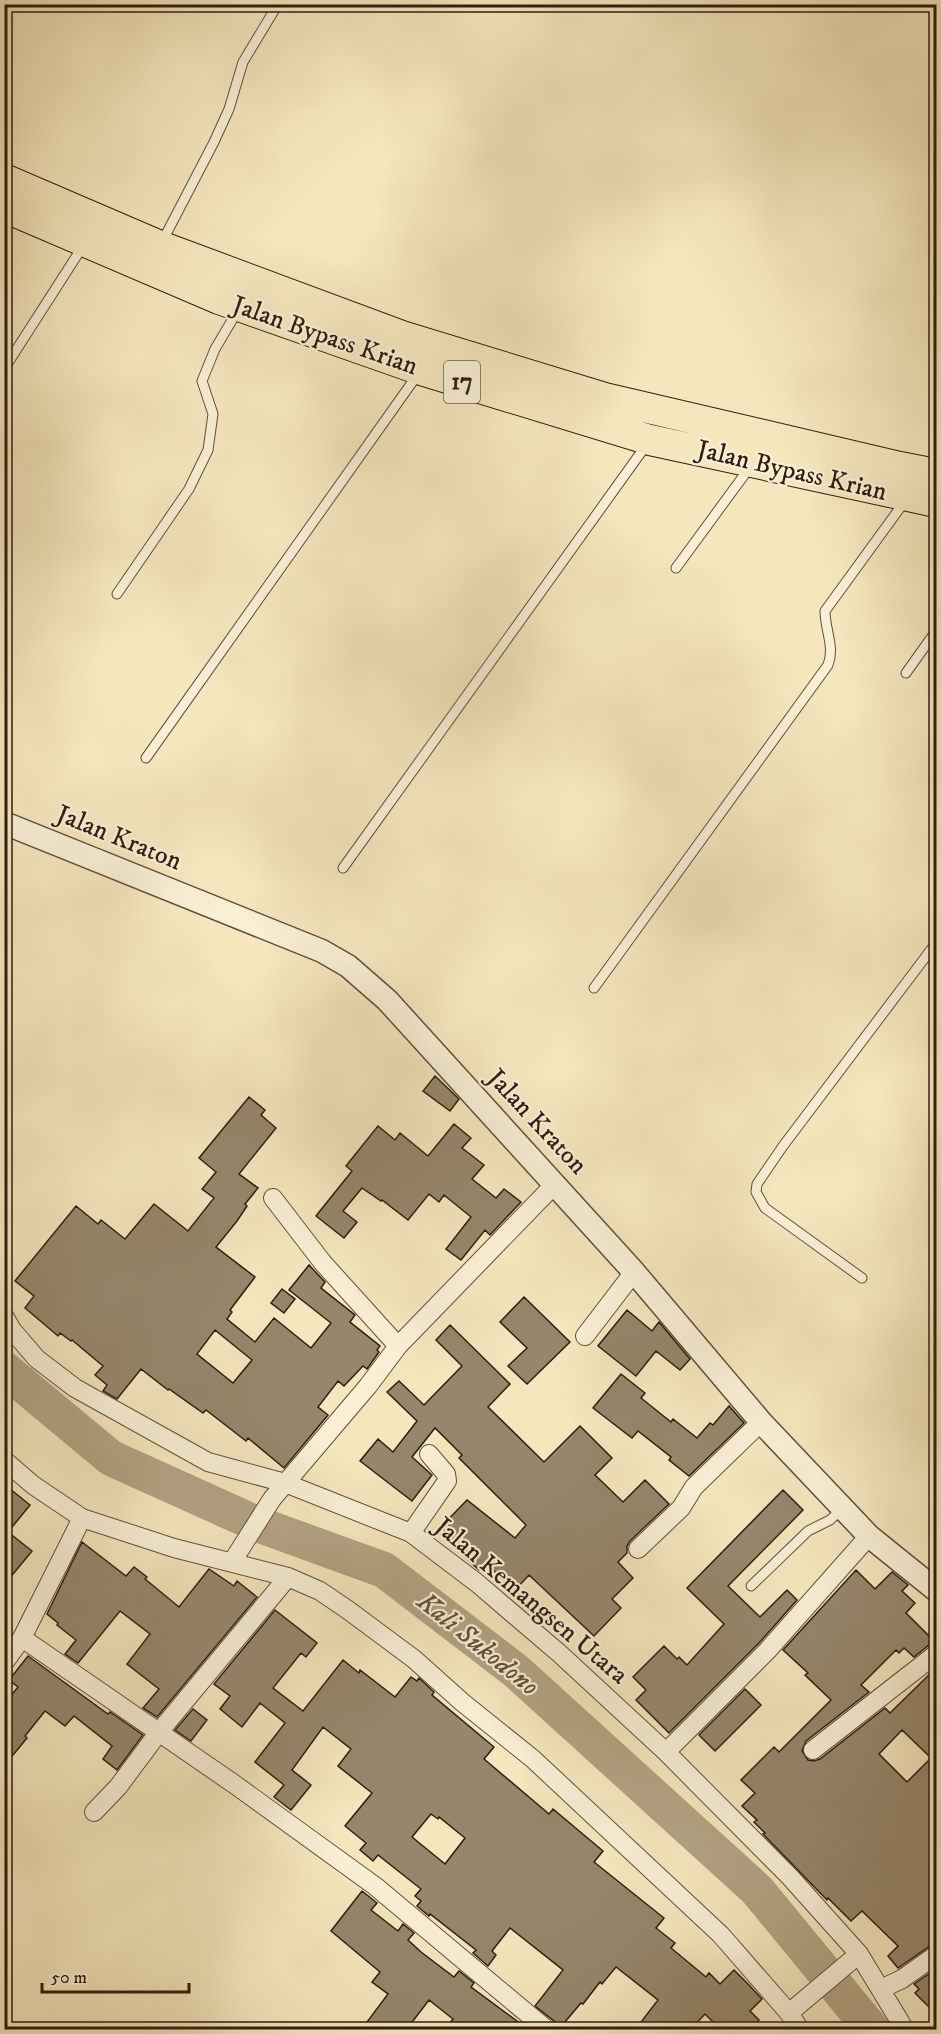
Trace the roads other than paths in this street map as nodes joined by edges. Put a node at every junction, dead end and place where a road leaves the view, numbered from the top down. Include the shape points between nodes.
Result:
1 (278, 4) edge
2 (4, 179) edge
3 (4, 207) edge
4 (86, 241) junction
5 (160, 246) junction
6 (240, 308) junction
7 (4, 369) edge
8 (421, 370) junction
9 (650, 440) junction
10 (753, 463) junction
11 (936, 474) edge
12 (908, 497) junction
13 (936, 502) edge
14 (676, 567) dead end
15 (117, 594) dead end
16 (936, 631) edge
17 (906, 673) dead end
18 (146, 758) dead end
19 (4, 823) edge
20 (343, 868) dead end
21 (936, 943) edge
22 (594, 988) dead end
23 (555, 1184) junction
24 (273, 1198) dead end
25 (634, 1272) junction
26 (862, 1278) dead end
27 (4, 1317) edge
28 (585, 1336) dead end
29 (398, 1346) junction
30 (761, 1422) junction
31 (429, 1454) dead end
32 (4, 1460) edge
33 (285, 1484) junction
34 (844, 1508) junction
35 (82, 1518) junction
36 (411, 1533) junction
37 (869, 1536) junction
38 (638, 1549) dead end
39 (236, 1555) junction
40 (288, 1576) junction
41 (751, 1586) dead end
42 (936, 1590) edge
43 (22, 1638) junction
44 (936, 1654) edge
45 (4, 1663) edge
46 (159, 1732) junction
47 (813, 1750) dead end
48 (666, 1752) junction
49 (94, 1812) dead end
50 (936, 1955) edge
51 (853, 1960) junction
52 (881, 1989) junction
53 (795, 2008) junction
54 (547, 2030) edge
55 (800, 2030) edge
56 (905, 2030) edge

1 - 5 lane via 243,62 229,109
2 - 5 highway, Jalan Bypass Krian / 17
3 - 4 highway, Jalan Bypass Krian / 17
4 - 6 highway, Jalan Bypass Krian / 17
4 - 7 lane
5 - 11 highway, Jalan Bypass Krian / 17 via 402,336 605,398
6 - 8 highway, Jalan Bypass Krian / 17
6 - 15 lane via 215,348 202,381 213,414 208,450 189,489
8 - 9 highway, Jalan Bypass Krian / 17
8 - 18 lane
9 - 10 highway, Jalan Bypass Krian / 17
9 - 20 lane
10 - 12 highway, Jalan Bypass Krian / 17
10 - 14 lane
12 - 13 highway, Jalan Bypass Krian / 17
12 - 22 lane via 825,611 833,654 828,664
16 - 17 lane
19 - 23 street, Jalan Kraton via 322,951 348,966 387,1000
21 - 26 lane via 757,1184 756,1192 765,1208
23 - 25 street, Jalan Kraton
23 - 29 street
24 - 29 street via 323,1263
25 - 28 street
25 - 30 street, Jalan Kraton
27 - 33 street, Jalan Kemangsen Utara via 37,1359 75,1388 208,1462
29 - 33 street
30 - 34 street, Jalan Kraton
30 - 38 street via 693,1487 681,1508
31 - 36 street via 446,1474 447,1481
32 - 35 street
33 - 36 street, Jalan Kemangsen Utara
33 - 39 street
34 - 37 street, Jalan Kraton
34 - 41 lane via 808,1532
35 - 39 street via 174,1548
35 - 43 street
36 - 48 street, Jalan Kemangsen Utara via 560,1654
37 - 42 street, Jalan Kraton
37 - 48 street via 767,1651
39 - 40 street
40 - 46 street
40 - 53 street via 333,1599 414,1659 532,1759
43 - 45 street
43 - 46 street
44 - 47 street
46 - 49 street
46 - 54 street via 375,1886
48 - 51 street, Jalan Kemangsen Utara via 790,1877
50 - 52 street
51 - 52 street, Jalan Kemangsen Utara
51 - 53 street
52 - 56 street, Jalan Kemangsen Utara
53 - 55 street

